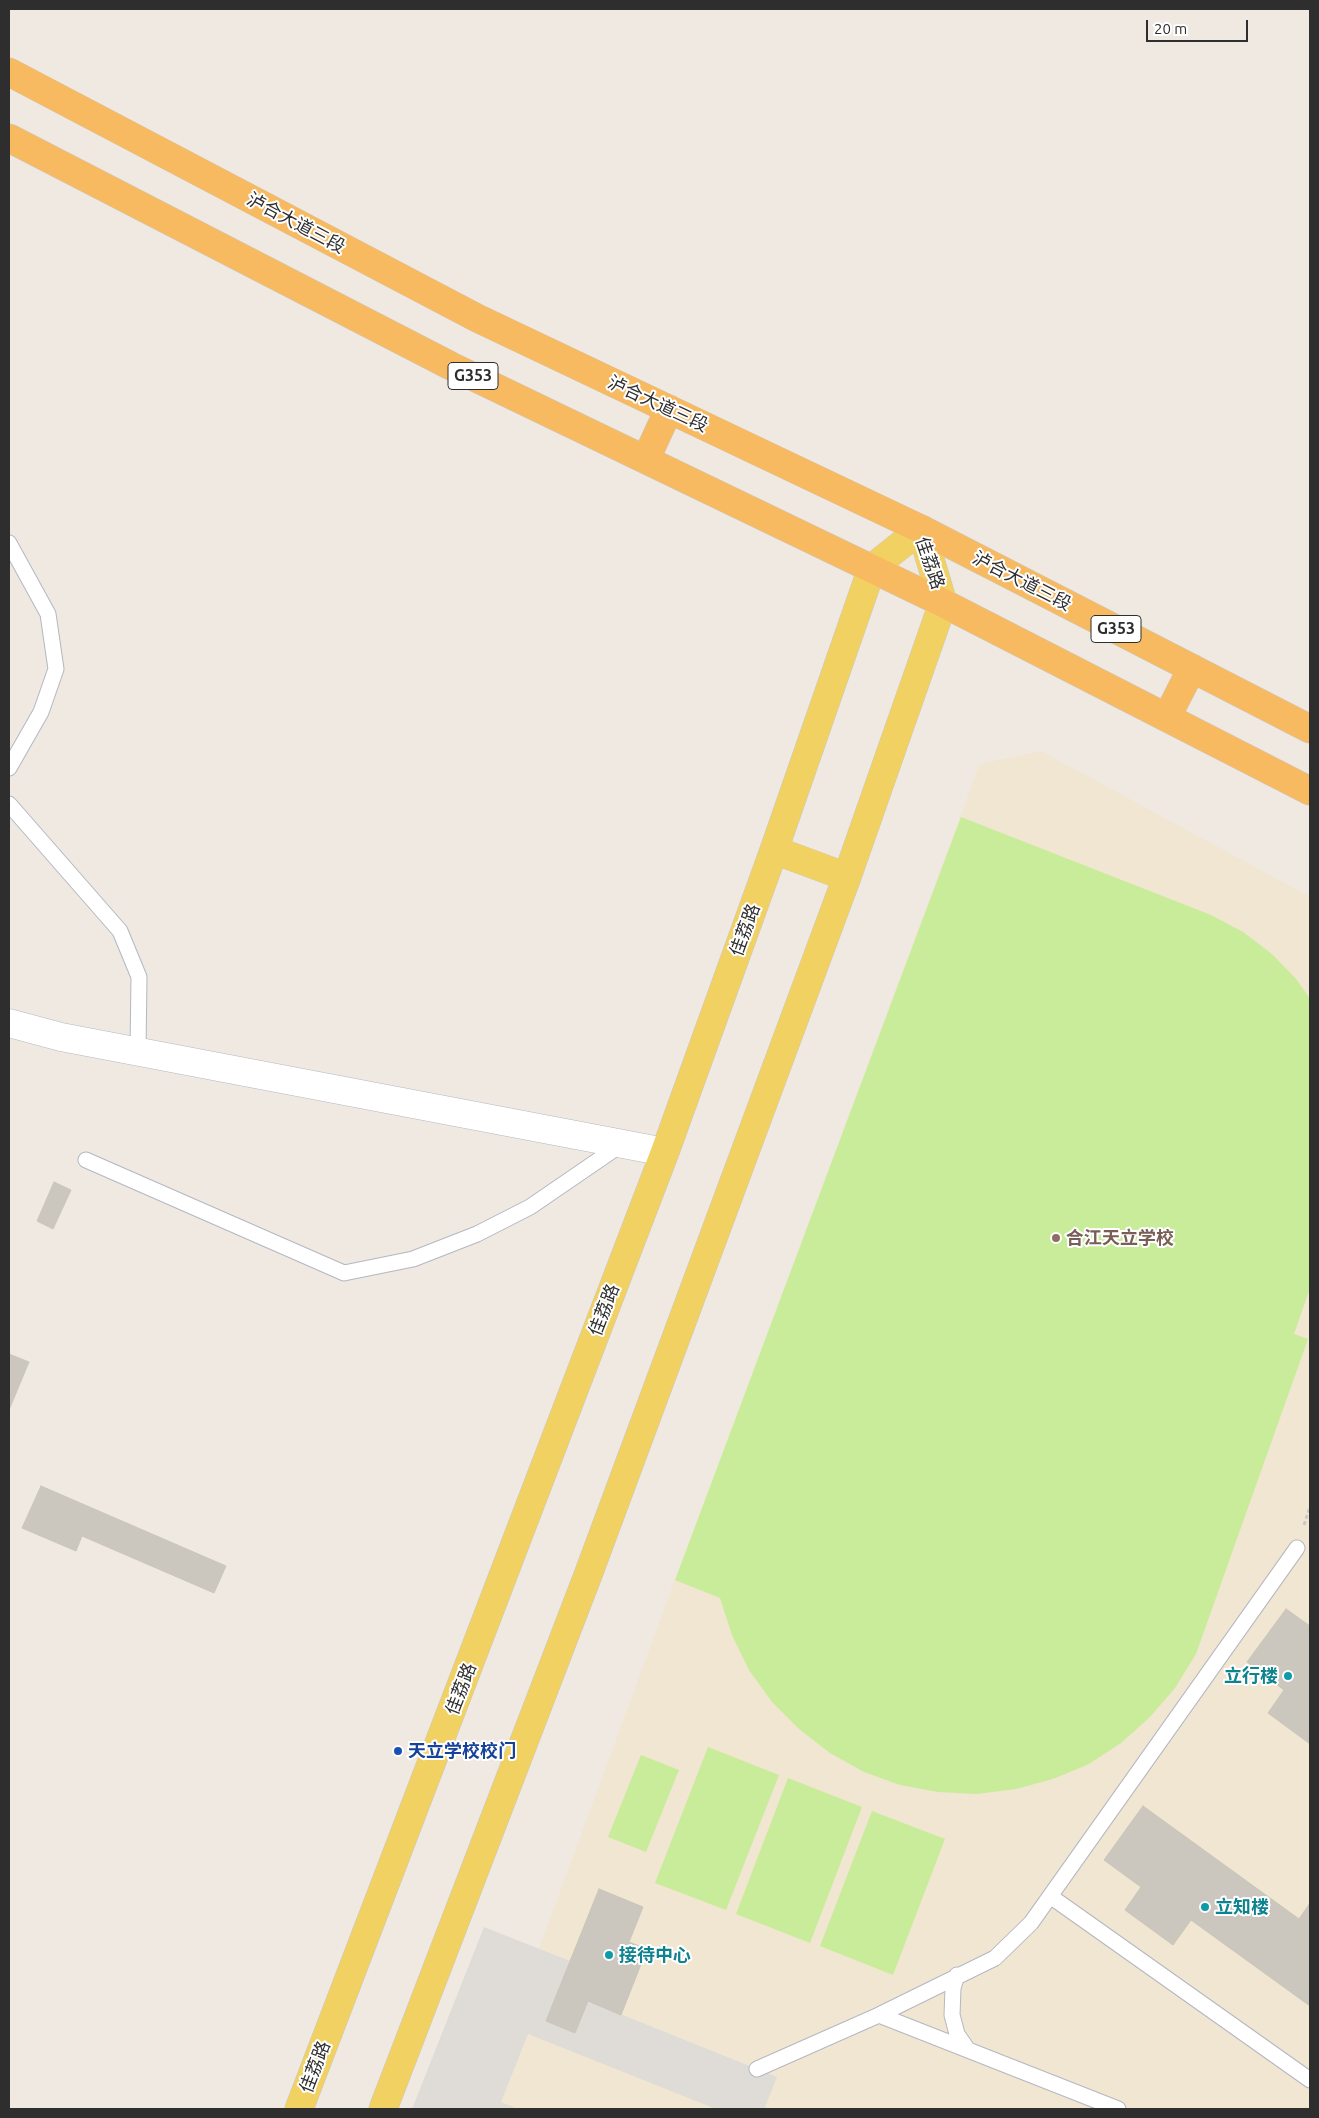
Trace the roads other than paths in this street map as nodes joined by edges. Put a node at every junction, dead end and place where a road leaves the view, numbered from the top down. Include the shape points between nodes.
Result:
1 (9, 72) edge
2 (9, 138) edge
3 (669, 409) junction
4 (646, 459) junction
5 (922, 529) junction
6 (9, 543) edge
7 (872, 568) junction
8 (943, 603) junction
9 (1192, 668) junction
10 (1167, 717) junction
11 (1310, 729) edge
12 (9, 768) edge
13 (1310, 790) edge
14 (9, 804) edge
15 (774, 850) junction
16 (847, 877) junction
17 (9, 1023) edge
18 (138, 1052) junction
19 (622, 1144) junction
20 (665, 1152) junction
21 (86, 1160) dead end
22 (1297, 1548) dead end
23 (1050, 1896) junction
24 (957, 1975) junction
25 (879, 2015) junction
26 (968, 2050) junction
27 (757, 2069) dead end
28 (1310, 2080) edge
29 (299, 2109) edge
30 (383, 2109) edge
31 (1118, 2109) edge

1 - 3 highway, 泸合大道三段 / G353 via 477,318
2 - 4 highway, G353 via 451,366
3 - 4 highway
3 - 5 highway, 泸合大道三段 / G353
4 - 7 highway, G353
5 - 7 main road, 佳荔路
5 - 8 main road, 佳荔路
5 - 9 highway, 泸合大道三段 / G353
6 - 12 lane via 48,614 56,668 41,712
7 - 8 highway, G353
7 - 15 main road, 佳荔路
8 - 10 highway, G353
8 - 16 main road, 佳荔路
9 - 10 highway
9 - 11 highway, 泸合大道三段 / G353
10 - 13 highway, G353
14 - 18 lane via 120,932 138,977
15 - 16 main road
15 - 20 main road, 佳荔路
16 - 30 main road, 佳荔路 via 588,1574
17 - 18 street
18 - 19 street
19 - 20 street
19 - 21 lane via 530,1206 476,1234 413,1258 344,1273
20 - 29 main road, 佳荔路
22 - 23 lane
23 - 24 lane via 1032,1923 995,1958
23 - 28 lane
24 - 25 lane
24 - 26 lane via 952,2015 957,2034
25 - 26 lane
25 - 27 lane
26 - 31 lane

